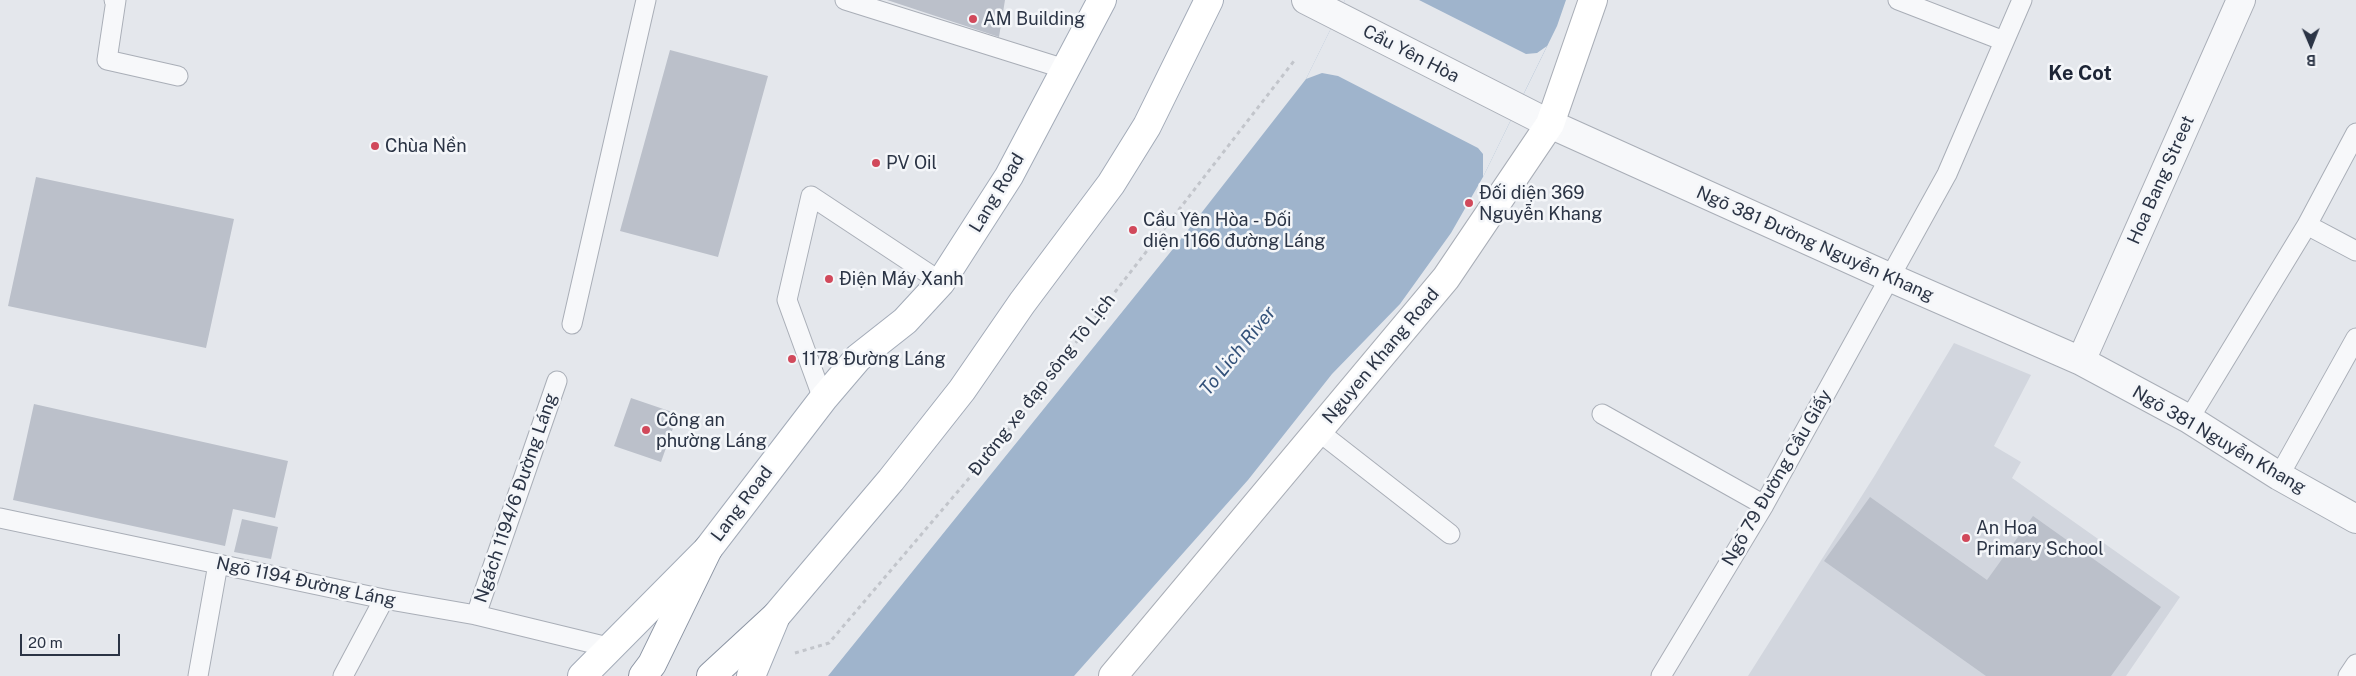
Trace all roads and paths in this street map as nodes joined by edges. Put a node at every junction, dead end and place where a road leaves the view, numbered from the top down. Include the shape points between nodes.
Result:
1 (115, 0) edge
2 (646, 0) edge
3 (845, 0) edge
4 (1102, 0) edge
5 (1209, 0) edge
6 (1306, 0) edge
7 (1593, 0) edge
8 (1898, 0) edge
9 (2022, 0) edge
10 (2241, 0) edge
11 (2004, 41) junction
12 (1294, 61) dead end
13 (1065, 69) junction
14 (178, 76) dead end
15 (1550, 124) junction
16 (2356, 133) edge
17 (2308, 225) junction
18 (2356, 251) edge
19 (1889, 278) junction
20 (941, 282) junction
21 (572, 324) dead end
22 (2356, 338) edge
23 (2081, 360) junction
24 (557, 381) dead end
25 (823, 399) junction
26 (1602, 414) dead end
27 (2189, 419) junction
28 (1318, 432) junction
29 (2279, 476) junction
30 (1764, 504) junction
31 (0, 518) edge
32 (2356, 519) edge
33 (1450, 534) dead end
34 (708, 549) junction
35 (218, 564) junction
36 (384, 599) junction
37 (476, 615) junction
38 (776, 616) junction
39 (612, 648) junction
40 (2356, 664) edge
41 (754, 670) edge
42 (198, 676) edge
43 (343, 676) edge
44 (582, 676) edge
45 (643, 676) edge
46 (711, 676) edge
47 (1113, 676) edge
48 (1661, 676) edge
49 (2348, 676) edge

1 - 14 lane via 107,60
2 - 21 lane
3 - 13 lane
4 - 13 main road, Lang Road
5 - 38 main road via 1146,126 1111,184 956,398
6 - 15 street, Cầu Yên Hòa
7 - 15 main road, Nguyen Khang Road
8 - 11 lane
9 - 11 lane, Ngõ 79 Đường Cầu Giấy
10 - 23 street, Hoa Bang Street
11 - 19 lane, Ngõ 79 Đường Cầu Giấy via 1947,174
12 - 41 path, Đường xe đạp sông Tô Lịch via 988,456 829,643
13 - 20 main road, Lang Road via 1008,176
15 - 19 street, Ngõ 381 Đường Nguyễn Khang
15 - 28 main road, Nguyen Khang Road via 1446,278
16 - 17 lane
17 - 18 lane
17 - 27 lane
19 - 23 street, Ngõ 381 Đường Nguyễn Khang
19 - 30 lane, Ngõ 79 Đường Cầu Giấy
20 - 25 main road, Lang Road via 906,321 858,358
20 - 25 lane via 811,196 786,300
22 - 29 lane
23 - 27 street, Ngõ 381 Nguyễn Khang
24 - 37 lane, Ngách 1194/6 Đường Láng
25 - 34 main road, Lang Road
26 - 30 lane
27 - 29 street, Ngõ 381 Nguyễn Khang
28 - 33 lane
28 - 47 main road, Nguyen Khang Road
29 - 32 street, Ngõ 381 Nguyễn Khang
30 - 48 lane, Ngõ 79 Đường Cầu Giấy
31 - 35 lane, Ngõ 1194 Đường Láng
34 - 39 main road, Lang Road
34 - 45 main road via 652,664
35 - 36 lane, Ngõ 1194 Đường Láng
35 - 42 lane
36 - 37 lane, Ngõ 1194 Đường Láng
36 - 43 lane
37 - 39 lane, Ngõ 1194 Đường Láng
38 - 41 main road
38 - 46 main road
39 - 44 main road, Lang Road
40 - 49 lane

